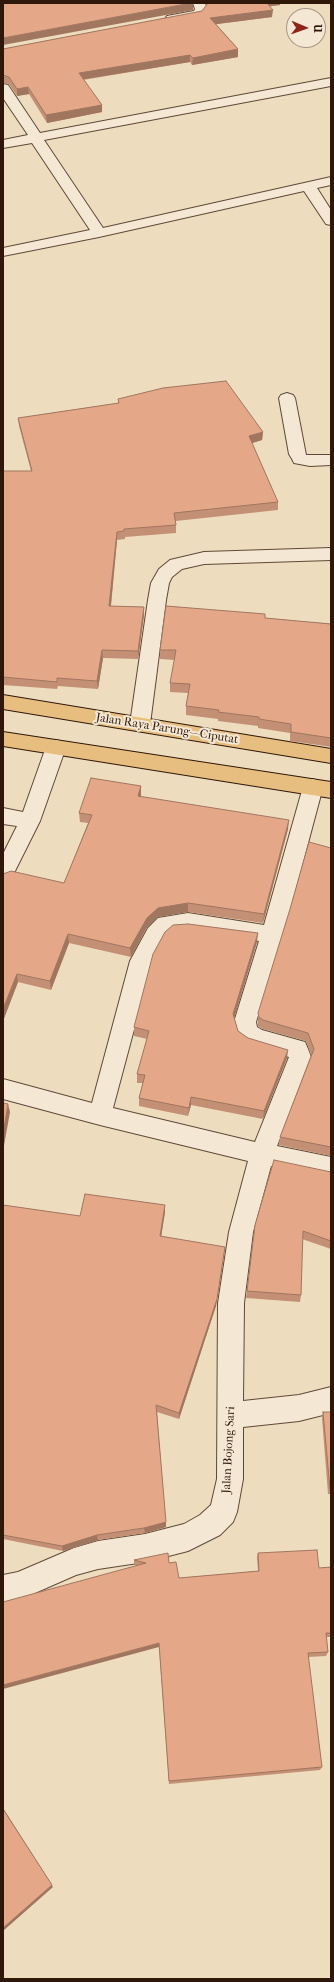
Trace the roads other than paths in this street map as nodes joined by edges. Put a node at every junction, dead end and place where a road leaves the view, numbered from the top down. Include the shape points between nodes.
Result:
1 (199, 3) edge
2 (160, 21) edge
3 (331, 82) edge
4 (3, 88) edge
5 (35, 138) junction
6 (3, 144) edge
7 (331, 181) edge
8 (308, 186) junction
9 (331, 221) edge
10 (99, 233) junction
11 (3, 252) edge
12 (286, 398) dead end
13 (331, 460) edge
14 (331, 554) edge
15 (3, 702) edge
16 (140, 724) junction
17 (3, 739) edge
18 (56, 747) junction
19 (331, 756) edge
20 (322, 788) edge
21 (3, 816) edge
22 (30, 821) junction
23 (3, 875) edge
24 (270, 935) junction
25 (3, 1089) edge
26 (100, 1115) junction
27 (262, 1154) junction
28 (331, 1168) edge
29 (331, 1400) edge
30 (232, 1415) junction
31 (3, 1589) edge

1 - 2 street via 201,9 198,14
3 - 5 street
4 - 5 street
5 - 6 street
5 - 10 street
7 - 8 street
8 - 9 street
8 - 10 street
10 - 11 street
12 - 13 street via 297,454 300,458 310,461
14 - 16 street via 204,558 176,564 165,572 157,600
15 - 16 highway, Jalan Raya Parung—Ciputat
16 - 19 highway, Jalan Raya Parung—Ciputat
17 - 18 highway
18 - 20 highway
18 - 22 street
20 - 24 street
21 - 22 street
22 - 23 street
24 - 26 street via 188,922 166,924 156,934 141,961
24 - 27 street, Jalan Bojong Sari via 245,1022 247,1032 256,1038 297,1049 300,1057
25 - 26 street
26 - 27 street
27 - 28 street
27 - 30 street, Jalan Bojong Sari via 241,1232 231,1303
29 - 30 street via 299,1408
30 - 31 street, Jalan Bojong Sari via 227,1498 223,1512 210,1525 172,1542 98,1555 74,1562 19,1586

